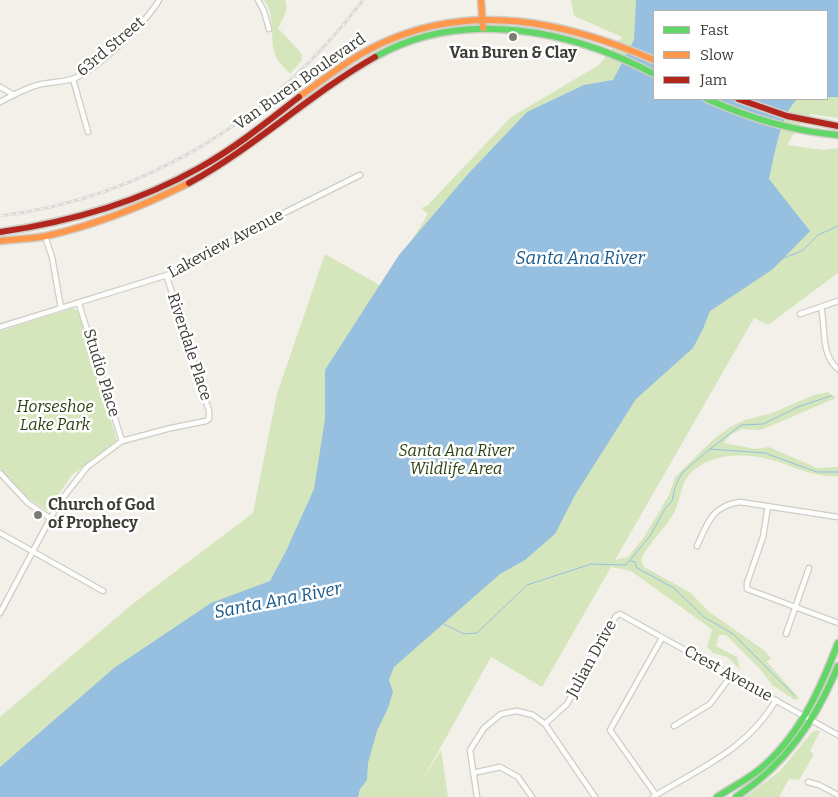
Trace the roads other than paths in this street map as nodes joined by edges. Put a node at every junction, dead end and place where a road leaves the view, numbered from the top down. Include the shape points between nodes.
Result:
1 (159, 0) edge
2 (258, 0) edge
3 (481, 0) edge
4 (482, 17) junction
5 (483, 28) junction
6 (269, 29) dead end
7 (653, 60) edge
8 (653, 74) edge
9 (73, 79) junction
10 (0, 87) edge
11 (14, 95) junction
12 (709, 100) edge
13 (741, 100) edge
14 (0, 102) edge
15 (838, 126) edge
16 (88, 132) dead end
17 (838, 135) edge
18 (360, 175) dead end
19 (51, 224) junction
20 (0, 232) edge
21 (45, 236) junction
22 (0, 241) edge
23 (166, 277) junction
24 (838, 301) edge
25 (79, 304) junction
26 (821, 307) junction
27 (61, 308) junction
28 (800, 314) dead end
29 (0, 327) edge
30 (838, 369) edge
31 (122, 442) junction
32 (0, 473) edge
33 (768, 506) junction
34 (838, 517) edge
35 (51, 519) junction
36 (0, 533) edge
37 (697, 546) dead end
38 (34, 552) junction
39 (810, 568) dead end
40 (104, 592) dead end
41 (795, 608) junction
42 (0, 613) edge
43 (618, 614) joint
44 (838, 624) edge
45 (786, 634) dead end
46 (662, 638) junction
47 (838, 643) edge
48 (838, 666) edge
49 (731, 676) junction
50 (836, 676) edge
51 (776, 700) junction
52 (804, 716) junction
53 (813, 721) junction
54 (545, 724) junction
55 (674, 726) dead end
56 (838, 735) edge
57 (473, 773) junction
58 (808, 782) dead end
59 (838, 795) edge
60 (655, 796) edge
61 (477, 797) edge
62 (532, 797) edge
63 (595, 797) edge
64 (717, 797) edge
65 (736, 797) edge

1 - 9 street, 63rd Street via 136,28 84,74
2 - 6 street
3 - 4 main road
4 - 5 main road
4 - 7 main road, Van Buren Boulevard via 549,22 591,33
4 - 19 main road, Van Buren Boulevard via 431,24 376,45 346,62 199,168 147,193 91,214
5 - 8 main road, Van Buren Boulevard via 567,39 595,47
5 - 21 main road, Van Buren Boulevard via 418,39 383,52 353,69 230,159 203,175 136,206
9 - 11 street, 63rd Street via 40,84
9 - 16 street
10 - 11 street
11 - 14 street, 63rd Street
12 - 17 main road via 750,118 804,132
13 - 15 main road via 776,113
18 - 23 street, Lakeview Avenue
19 - 20 main road, Van Buren Boulevard
19 - 21 main road
21 - 22 main road, Van Buren Boulevard
21 - 27 street
23 - 25 street, Lakeview Avenue
23 - 31 street, Riverdale Place via 209,418
24 - 26 street
25 - 27 street, Lakeview Avenue
25 - 31 street, Studio Place
26 - 28 street
26 - 30 street via 825,347 832,365
27 - 29 street, Lakeview Avenue
31 - 35 street via 77,477
32 - 35 street via 28,503
33 - 34 street
33 - 37 street via 740,502 717,510
33 - 41 street via 763,537 747,583 749,592
35 - 38 street
36 - 38 street
38 - 40 street
38 - 42 street
39 - 41 street
41 - 44 street
41 - 45 street
43 - 46 street, Crest Avenue
43 - 54 street, Julian Drive via 568,704
46 - 49 street, Crest Avenue
46 - 60 street via 610,730
47 - 52 main road
48 - 50 main road
49 - 51 street, Crest Avenue
49 - 55 street via 710,704
50 - 53 main road
51 - 52 street, Crest Avenue
51 - 60 street via 763,720 737,747
52 - 53 street, Crest Avenue
52 - 64 main road via 791,738 770,760
53 - 56 street, Crest Avenue
53 - 65 main road via 778,766
54 - 57 street via 533,715 518,711 501,714 484,728 470,750
54 - 63 street
57 - 61 street
57 - 62 street via 500,767 518,777
58 - 59 street

